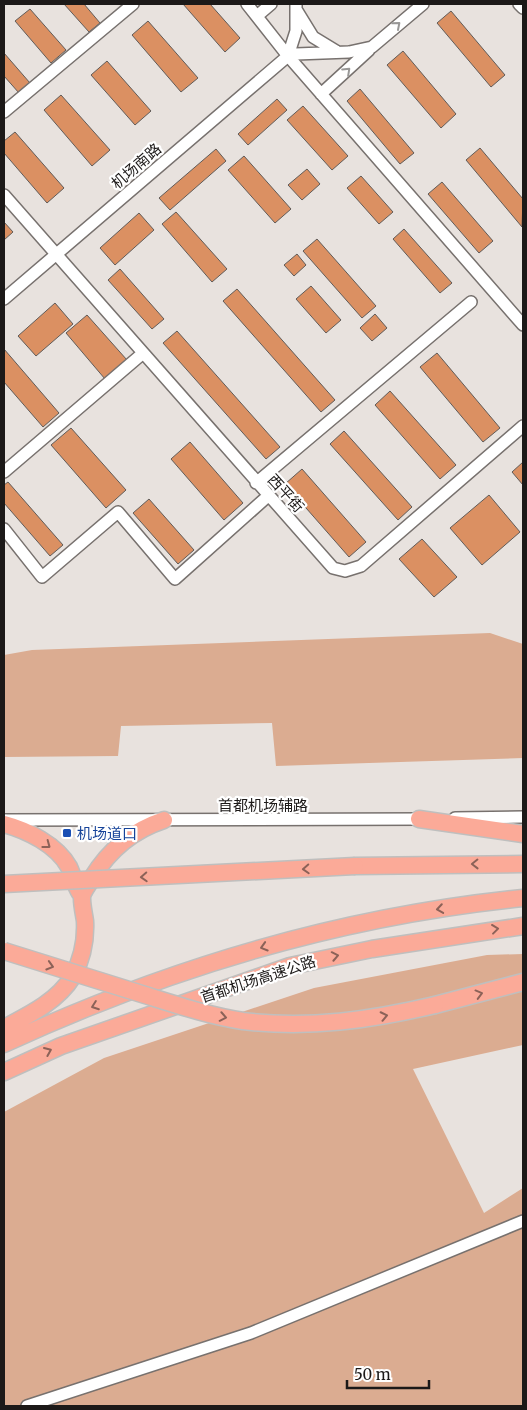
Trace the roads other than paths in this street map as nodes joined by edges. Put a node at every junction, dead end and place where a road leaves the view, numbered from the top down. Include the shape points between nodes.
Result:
1 (133, 4) edge
2 (247, 4) edge
3 (271, 4) edge
4 (422, 4) edge
5 (519, 4) edge
6 (296, 7) edge
7 (523, 8) edge
8 (257, 16) junction
9 (372, 47) junction
10 (336, 51) junction
11 (288, 56) junction
12 (321, 94) junction
13 (4, 112) edge
14 (4, 195) edge
15 (56, 256) junction
16 (4, 299) edge
17 (471, 302) dead end
18 (523, 325) edge
19 (142, 354) junction
20 (523, 426) edge
21 (4, 472) edge
22 (256, 483) junction
23 (268, 496) junction
24 (4, 529) edge
25 (523, 817) edge
26 (419, 819) junction
27 (164, 820) junction
28 (4, 822) edge
29 (523, 834) edge
30 (523, 864) edge
31 (4, 884) edge
32 (82, 896) junction
33 (523, 898) edge
34 (523, 926) edge
35 (4, 951) edge
36 (523, 982) edge
37 (4, 1028) edge
38 (4, 1044) edge
39 (4, 1072) edge
40 (523, 1221) edge
41 (59, 1401) edge
42 (27, 1406) edge

1 - 13 street
2 - 8 street
3 - 8 street
9 -> 4 street
5 - 7 street
6 - 10 street via 314,37
6 - 11 street via 296,31
8 - 11 street
9 - 10 street
12 -> 9 street
10 - 11 street
11 - 12 street
11 - 15 street, 机场南路
12 - 18 street
14 - 15 street, 西平街
15 - 16 street, 机场南路
15 - 19 street, 西平街
17 - 22 street
19 - 21 street
19 - 22 street, 西平街
20 - 23 street, 西平街 via 361,566 346,572 333,568
22 - 23 street, 西平街
23 - 24 street via 175,579 118,512 42,577
25 - 26 street, 首都机场辅路
26 - 27 street, 首都机场辅路
26 - 29 highway
27 - 28 street, 首都机场辅路
27 - 32 highway via 142,829 110,853
28 -> 32 highway via 47,844 68,867
30 -> 31 highway, bridge via 355,866
32 - 37 highway via 83,953 73,976 46,1004
33 -> 38 highway, 首都机场高速公路 via 419,913 297,937 80,1011
39 -> 34 highway, 首都机场高速公路 via 67,1043 290,966 372,948
35 -> 36 highway, bridge via 198,1011 241,1020 294,1024 380,1018
40 - 41 street via 252,1333
41 - 42 street

